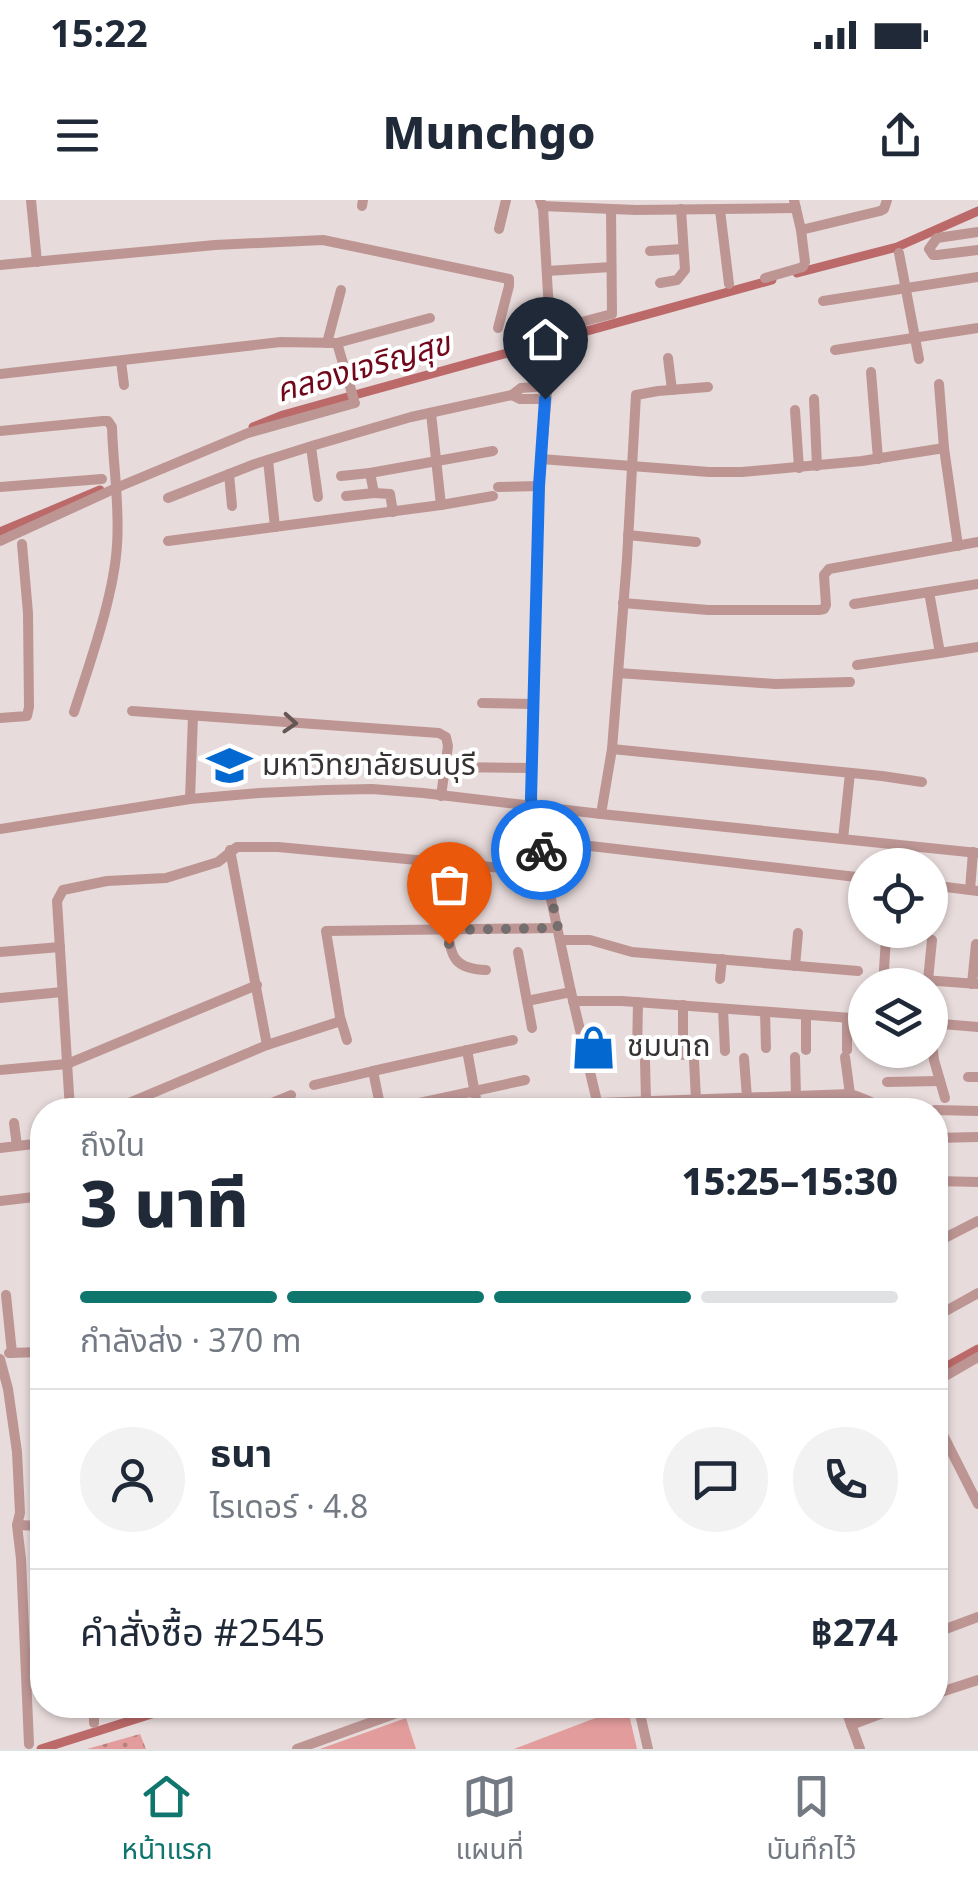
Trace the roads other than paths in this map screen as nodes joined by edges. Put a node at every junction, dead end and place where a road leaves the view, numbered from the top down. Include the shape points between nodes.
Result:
1 (31, 200) edge
2 (506, 200) edge
3 (887, 200) edge
4 (541, 203) edge
5 (592, 204) edge
6 (795, 204) edge
7 (611, 209) junction
8 (680, 209) junction
9 (720, 210) junction
10 (500, 229) dead end
11 (801, 230) junction
12 (978, 232) edge
13 (683, 249) junction
14 (978, 250) edge
15 (650, 251) dead end
16 (899, 252) dead end
17 (36, 262) junction
18 (0, 265) edge
19 (612, 267) junction
20 (547, 271) junction
21 (978, 276) edge
22 (765, 278) dead end
23 (660, 283) dead end
24 (729, 284) dead end
25 (906, 287) junction
26 (341, 290) dead end
27 (823, 301) dead end
28 (430, 318) dead end
29 (498, 328) dead end
30 (978, 328) edge
31 (551, 337) junction
32 (914, 338) junction
33 (332, 343) junction
34 (835, 350) dead end
35 (668, 358) dead end
36 (918, 359) dead end
37 (121, 361) junction
38 (871, 372) dead end
39 (0, 374) edge
40 (939, 384) dead end
41 (124, 385) dead end
42 (547, 386) junction
43 (708, 387) dead end
44 (672, 390) junction
45 (512, 394) junction
46 (545, 399) junction
47 (814, 399) dead end
48 (795, 410) dead end
49 (432, 413) junction
50 (0, 431) edge
51 (311, 447) junction
52 (944, 448) junction
53 (493, 451) dead end
54 (878, 458) junction
55 (542, 459) junction
56 (268, 460) junction
57 (438, 462) junction
58 (630, 466) junction
59 (818, 466) junction
60 (799, 468) junction
61 (370, 473) junction
62 (228, 474) junction
63 (341, 476) dead end
64 (102, 479) dead end
65 (539, 486) junction
66 (116, 487) junction
67 (0, 488) edge
68 (374, 492) junction
69 (346, 496) dead end
70 (318, 497) dead end
71 (168, 498) dead end
72 (441, 505) junction
73 (232, 506) dead end
74 (389, 512) junction
75 (275, 527) junction
76 (388, 529) dead end
77 (628, 535) junction
78 (0, 541) edge
79 (168, 541) dead end
80 (696, 542) dead end
81 (978, 542) edge
82 (22, 544) dead end
83 (958, 546) junction
84 (978, 584) edge
85 (929, 592) junction
86 (623, 604) junction
87 (854, 604) dead end
88 (978, 647) edge
89 (940, 653) junction
90 (858, 664) dead end
91 (618, 673) junction
92 (850, 682) dead end
93 (482, 703) dead end
94 (533, 704) junction
95 (74, 712) dead end
96 (132, 712) dead end
97 (193, 716) junction
98 (0, 718) edge
99 (612, 749) junction
100 (444, 767) junction
101 (532, 768) junction
102 (850, 773) junction
103 (922, 782) dead end
104 (441, 796) junction
105 (190, 800) junction
106 (532, 806) junction
107 (601, 814) junction
108 (0, 830) edge
109 (843, 839) junction
110 (538, 840) junction
111 (230, 850) junction
112 (975, 853) edge
113 (546, 872) junction
114 (848, 876) edge
115 (948, 888) edge
116 (974, 890) edge
117 (448, 930) junction
118 (798, 932) dead end
119 (559, 934) junction
120 (976, 944) edge
121 (60, 948) junction
122 (0, 952) edge
123 (518, 952) dead end
124 (722, 959) junction
125 (795, 966) junction
126 (486, 970) dead end
127 (848, 970) edge
128 (720, 979) dead end
129 (948, 982) edge
130 (975, 984) edge
131 (257, 985) junction
132 (62, 992) junction
133 (572, 996) junction
134 (0, 998) edge
135 (527, 1001) junction
136 (638, 1002) junction
137 (683, 1005) junction
138 (723, 1008) junction
139 (765, 1012) junction
140 (806, 1015) junction
141 (847, 1018) joint
142 (341, 1021) junction
143 (948, 1026) edge
144 (978, 1027) edge
145 (532, 1028) dead end
146 (347, 1040) dead end
147 (513, 1040) dead end
148 (268, 1045) junction
149 (766, 1048) dead end
150 (467, 1050) junction
151 (806, 1050) dead end
152 (725, 1051) dead end
153 (795, 1057) dead end
154 (744, 1058) dead end
155 (67, 1064) junction
156 (936, 1068) edge
157 (0, 1070) edge
158 (373, 1071) junction
159 (525, 1080) dead end
160 (940, 1081) junction
161 (887, 1082) dead end
162 (314, 1085) dead end
163 (474, 1090) junction
164 (292, 1094) dead end
165 (850, 1094) junction
166 (796, 1097) junction
167 (69, 1098) edge
168 (141, 1098) edge
169 (283, 1098) edge
170 (381, 1098) edge
171 (438, 1098) edge
172 (476, 1098) edge
173 (595, 1098) edge
174 (646, 1098) edge
175 (696, 1098) edge
176 (747, 1098) joint
177 (863, 1098) edge
178 (945, 1098) dead end
179 (948, 1110) edge
180 (978, 1110) edge
181 (14, 1124) dead end
182 (978, 1137) edge
183 (948, 1138) edge
184 (30, 1144) edge
185 (17, 1146) junction
186 (0, 1148) edge
187 (948, 1181) edge
188 (978, 1182) edge
189 (30, 1197) edge
190 (0, 1201) edge
191 (978, 1221) edge
192 (948, 1237) edge
193 (978, 1293) edge
194 (6, 1295) dead end
195 (948, 1310) edge
196 (30, 1353) edge
197 (4, 1355) edge
198 (978, 1357) edge
199 (948, 1374) edge
200 (4, 1390) edge
201 (13, 1429) junction
202 (0, 1433) edge
203 (948, 1444) edge
204 (977, 1500) edge
205 (17, 1525) junction
206 (30, 1526) edge
207 (978, 1616) edge
208 (948, 1629) edge
209 (978, 1680) edge
210 (948, 1690) edge
211 (94, 1718) edge
212 (383, 1718) edge
213 (641, 1718) edge
214 (849, 1718) edge
215 (870, 1718) edge
216 (94, 1722) dead end
217 (852, 1725) junction
218 (29, 1744) dead end
219 (298, 1749) edge
220 (648, 1749) edge
221 (860, 1749) edge

1 - 17 street
2 - 10 street
3 - 11 street via 880,211
4 - 5 street
4 - 20 street
5 - 7 street
6 - 9 street
6 - 11 street
7 - 8 street
7 - 19 street
8 - 9 street
8 - 13 street
9 - 24 street
11 - 22 street via 803,267
12 - 14 street via 937,238 929,249 937,255
13 - 15 street
13 - 23 street via 682,276
16 - 25 street
17 - 18 street
17 - 29 street via 323,240 509,279
19 - 20 street
19 - 31 street via 612,314
20 - 31 street
21 - 25 street
25 - 27 street
25 - 32 street
26 - 33 street
28 - 33 street
30 - 32 street
31 - 42 street
32 - 34 street
32 - 36 street
33 - 37 street via 281,342
33 - 66 street via 353,397
35 - 44 street
37 - 39 street
37 - 41 street
38 - 54 street
40 - 52 street
42 - 45 street
42 - 46 street
43 - 44 street
44 - 58 street via 636,395
45 - 46 street
45 - 49 street
46 - 55 street
47 - 59 street
48 - 60 street
49 - 51 street
49 - 57 street
50 - 66 street via 108,421
51 - 56 street
51 - 70 street
52 - 54 street
52 - 83 street
53 - 57 street
54 - 59 street
55 - 58 street
55 - 65 street
56 - 62 street
56 - 75 street
57 - 61 street
57 - 72 street
58 - 60 street via 709,472
58 - 77 street
59 - 60 street
61 - 63 street
61 - 68 street
62 - 71 street
62 - 73 street
64 - 67 street
65 - 72 street
65 - 94 street
66 - 78 street
66 - 95 street via 111,582
68 - 69 street
68 - 74 street via 390,494
72 - 74 street
74 - 75 street
74 - 76 street
75 - 79 street
77 - 80 street
77 - 86 street
81 - 83 street
82 - 98 street via 29,708 27,716
83 - 86 street via 830,568 824,609
84 - 85 street
85 - 87 street
85 - 89 street
86 - 91 street
88 - 89 street
89 - 90 street
91 - 92 street
91 - 99 street
93 - 94 street
94 - 101 street
96 - 97 street
97 -> 100 street via 440,733 448,746
97 - 105 street
99 - 102 street
99 - 107 street
100 - 101 street
100 - 104 street
101 - 106 street
102 - 103 street
102 - 109 street
104 - 105 street via 372,790
104 - 106 street
105 - 108 street
106 - 107 street
106 - 110 street
107 - 109 street
109 - 112 street
110 - 113 street
110 - 114 street
111 - 113 street via 278,847
111 - 121 street via 218,862 166,878 63,890 57,901
111 - 131 street
112 - 116 street
113 - 119 street
115 - 116 street
117 - 119 street
117 - 126 street via 455,960
117 - 142 street via 326,931
118 - 125 street
119 - 124 street via 632,952
119 - 133 street
120 - 130 street
121 - 122 street
121 - 132 street
123 - 135 street
124 - 125 street
124 - 128 street
125 - 127 street
129 - 130 street
131 - 148 street
131 - 155 street
132 - 134 street
132 - 155 street
133 - 135 street
133 - 136 street
133 - 173 street
135 - 145 street
136 - 137 street
136 - 174 street
137 - 138 street
137 - 175 street
138 - 139 street
138 - 152 street
139 - 140 street
139 - 149 street
140 - 141 street
140 - 151 street
141 - 165 street
142 - 146 street
142 - 148 street
143 - 144 street
147 - 150 street
148 - 168 street
150 - 158 street
150 - 163 street
153 - 166 street
154 - 176 street
155 - 157 street
155 - 167 street
156 - 160 street
158 - 162 street
158 - 170 street
159 - 163 street
160 - 161 street
160 - 178 street
163 - 171 street
163 - 172 street
164 - 169 street
165 - 166 street
165 - 177 street
166 - 176 street
179 - 180 street
181 - 185 street
182 - 183 street
184 - 185 street
185 - 186 street
187 - 188 street
189 - 190 street
191 - 192 street
193 - 195 street
194 - 197 street
196 - 197 street
197 - 200 street
198 - 199 street
200 - 201 street
201 - 202 street
201 - 205 street
203 - 204 street
205 - 206 street
205 - 218 street
207 - 208 street
209 - 210 street
211 - 216 street
212 - 219 street
213 - 220 street
214 - 217 street
215 - 217 street
217 - 221 street

